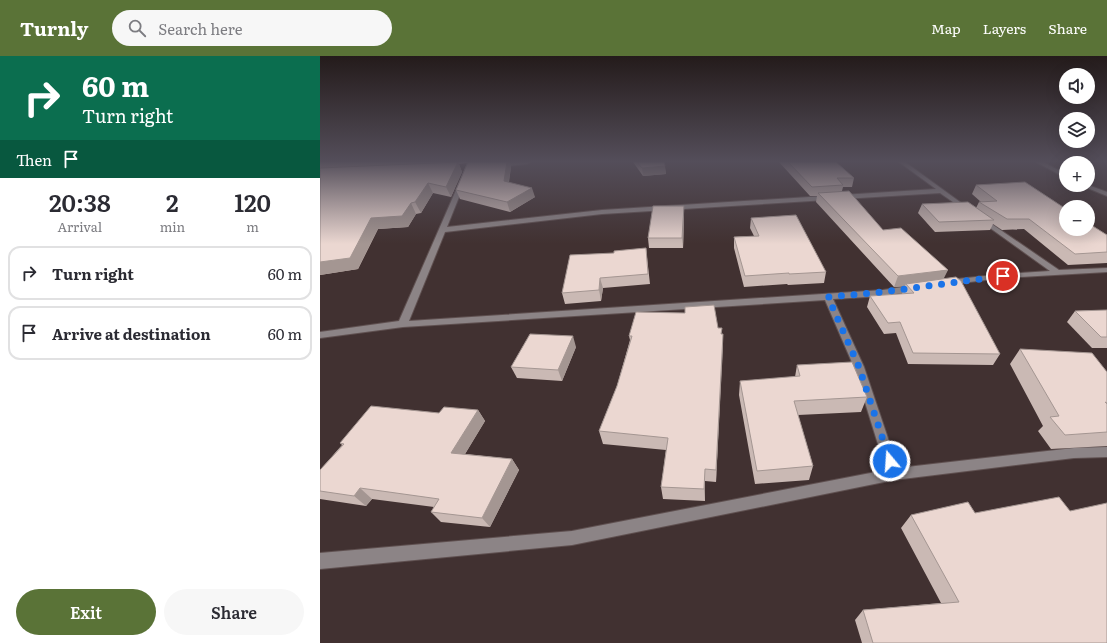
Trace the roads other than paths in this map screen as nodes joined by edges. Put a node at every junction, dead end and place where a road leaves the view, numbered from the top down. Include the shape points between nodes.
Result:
1 (459, 189) edge
2 (1095, 190) edge
3 (941, 191) joint
4 (1107, 194) edge
5 (443, 230) junction
6 (1107, 270) edge
7 (1058, 273) junction
8 (828, 297) junction
9 (403, 324) junction
10 (320, 335) edge
11 (1107, 452) edge
12 (894, 474) junction
13 (320, 561) edge

1 - 5 street
2 - 4 street
3 - 5 street via 609,211
3 - 7 street
5 - 9 street
6 - 7 street
7 - 8 street via 1003,276
8 - 9 street
8 - 12 street via 859,367
9 - 10 street
11 - 12 street
12 - 13 street via 572,538

